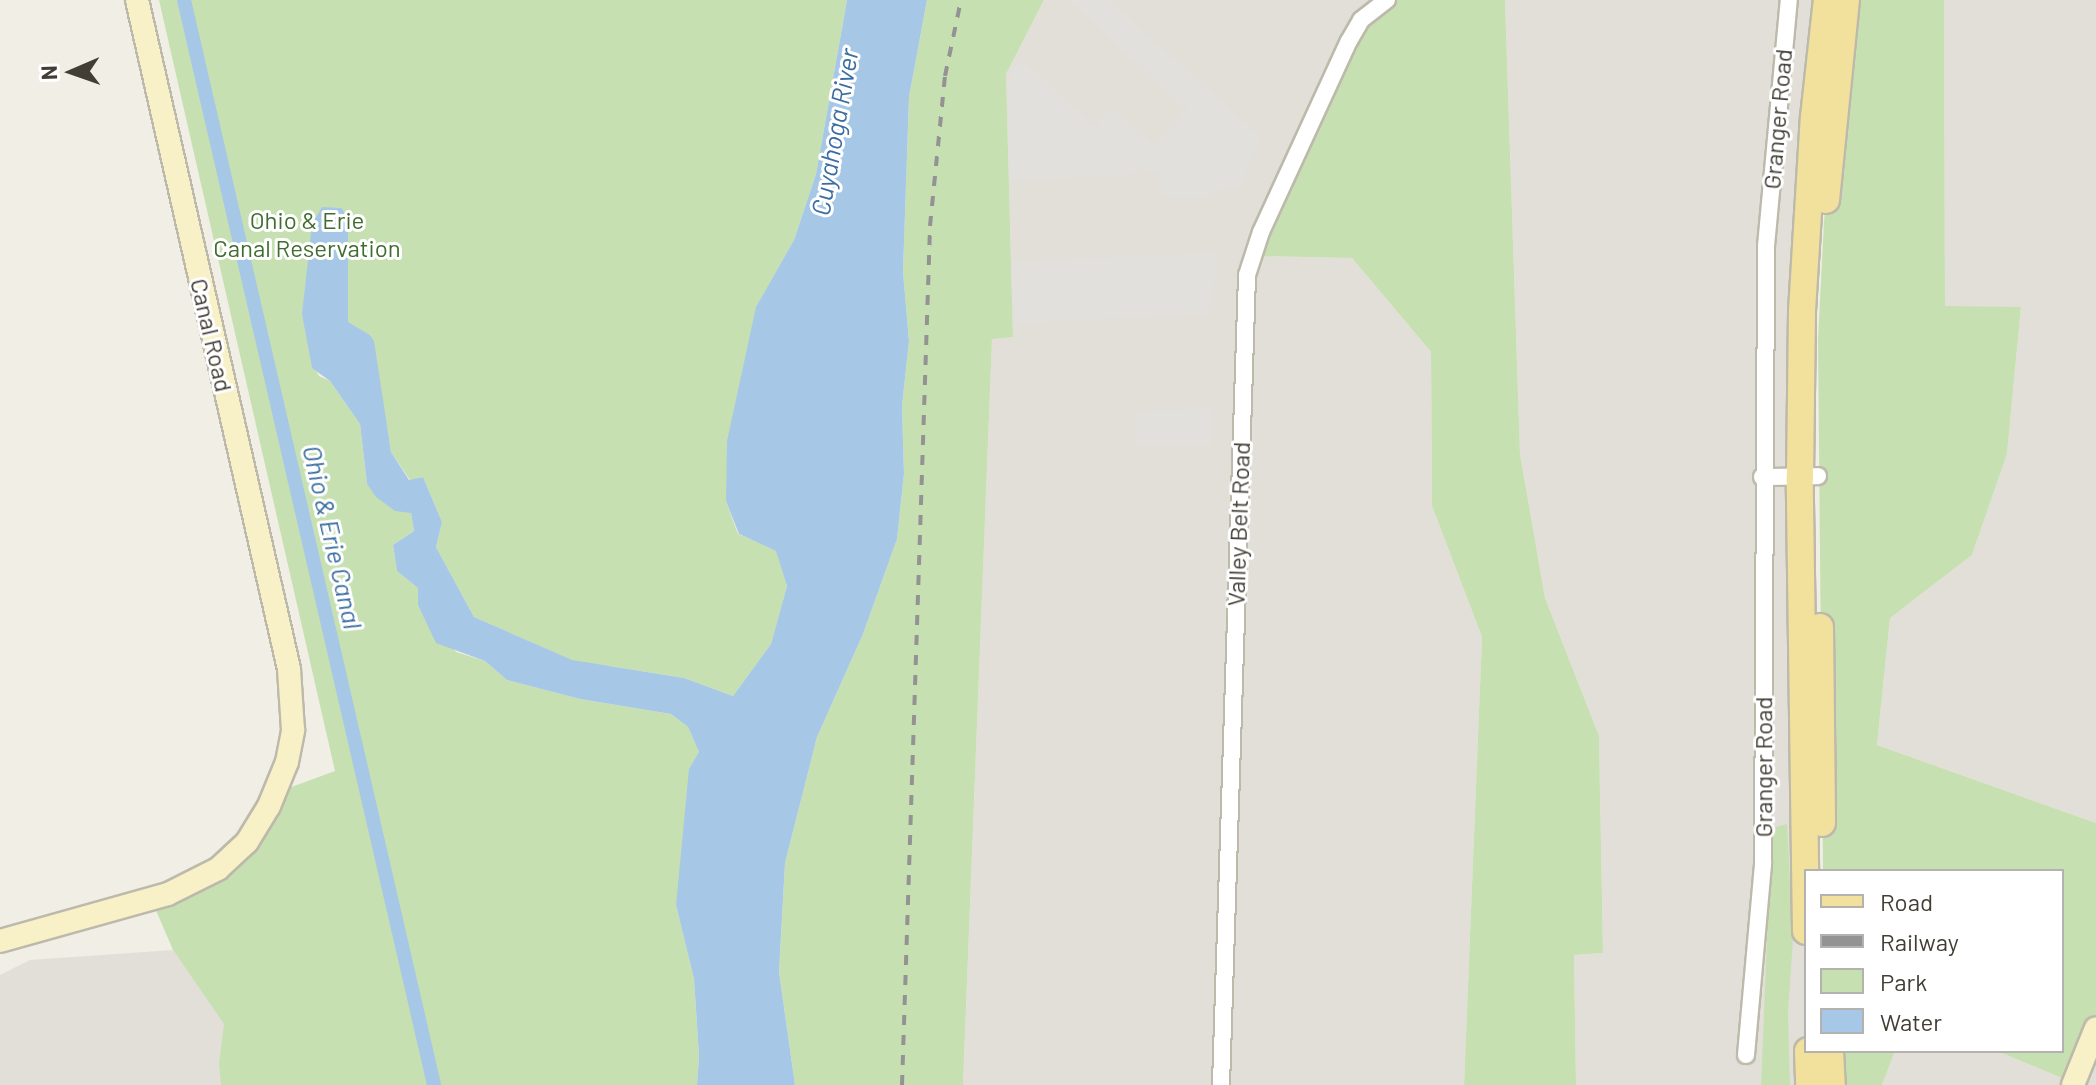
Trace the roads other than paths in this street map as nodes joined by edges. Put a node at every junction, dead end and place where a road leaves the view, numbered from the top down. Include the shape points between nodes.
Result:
1 (137, 0) edge
2 (1387, 0) edge
3 (1789, 0) edge
4 (1827, 0) edge
5 (1846, 0) edge
6 (1809, 476) junction
7 (1762, 477) junction
8 (1806, 869) edge
9 (1823, 869) edge
10 (0, 941) edge
11 (2096, 1028) edge
12 (1808, 1053) edge
13 (1828, 1053) edge
14 (1746, 1055) dead end
15 (1221, 1085) edge
16 (1809, 1085) edge
17 (1829, 1085) edge
18 (2073, 1085) edge

1 - 10 street, Canal Road via 289,669 293,730 269,806 247,842 218,869 168,894
2 - 15 street, Valley Belt Road via 1361,20 1349,41 1261,232 1247,275
3 - 7 street, Granger Road via 1766,246
4 - 6 main road, Granger Road via 1804,259
5 - 6 main road, Granger Road via 1824,221
6 - 7 street
6 - 8 main road, Granger Road
6 - 9 main road, Granger Road
7 - 14 street, Granger Road via 1763,864
11 - 18 street
12 - 16 main road
13 - 17 main road

